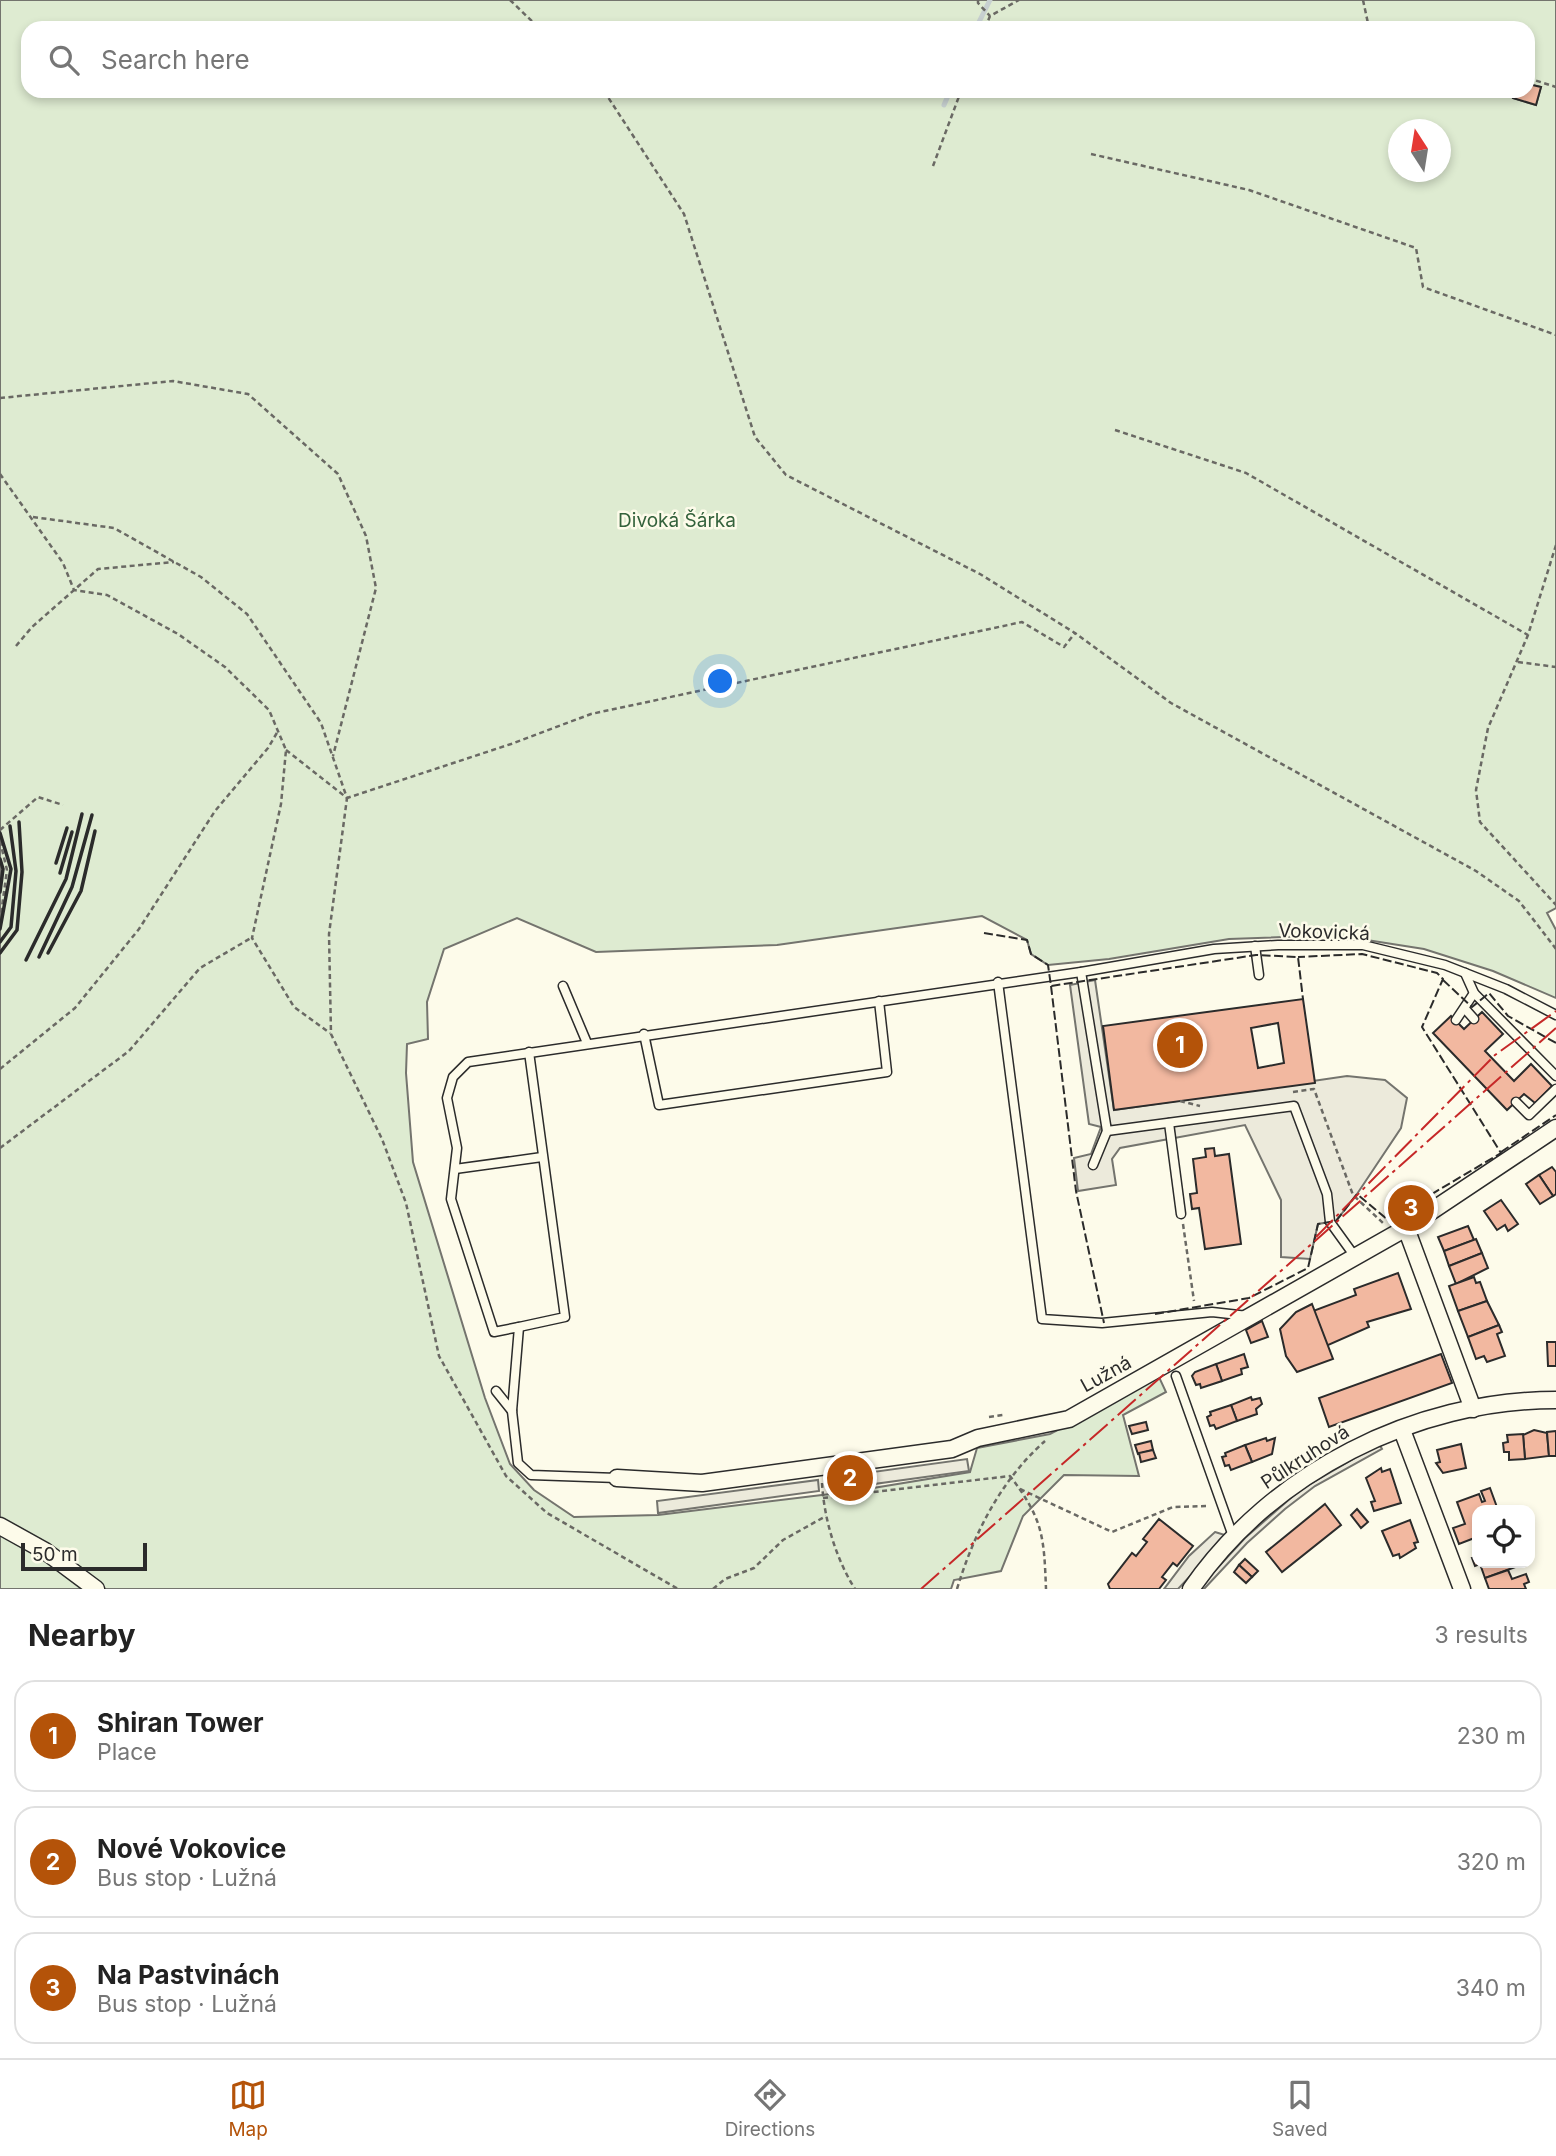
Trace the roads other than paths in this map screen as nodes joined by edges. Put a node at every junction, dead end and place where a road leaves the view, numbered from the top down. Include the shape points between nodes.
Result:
1 (1255, 946) junction
2 (1081, 972) junction
3 (1465, 973) junction
4 (1259, 975) dead end
5 (998, 982) junction
6 (564, 986) dead end
7 (1474, 993) junction
8 (879, 1001) junction
9 (1466, 1010) junction
10 (1556, 1015) edge
11 (1474, 1019) dead end
12 (1456, 1020) dead end
13 (644, 1034) junction
14 (587, 1043) junction
15 (529, 1052) junction
16 (1556, 1076) edge
17 (1556, 1089) edge
18 (1516, 1102) dead end
19 (1169, 1123) junction
20 (1556, 1128) edge
21 (1107, 1131) junction
22 (542, 1157) junction
23 (1093, 1165) dead end
24 (454, 1169) junction
25 (1181, 1214) road end
26 (1406, 1228) junction
27 (1356, 1258) junction
28 (1251, 1317) junction
29 (519, 1327) junction
30 (1176, 1376) dead end
31 (496, 1391) dead end
32 (1556, 1400) edge
33 (1473, 1409) junction
34 (512, 1411) junction
35 (1402, 1430) junction
36 (617, 1478) joint
37 (0, 1526) edge
38 (1234, 1539) junction
39 (96, 1589) edge
40 (1191, 1589) edge
41 (1462, 1589) edge

1 - 2 lane, Vokovická
1 - 3 lane, Vokovická via 1363,945
1 - 4 lane
2 - 5 lane, Vokovická
2 - 21 lane
3 - 7 lane
3 - 10 lane, Vokovická
5 - 8 lane, Vokovická
5 - 28 lane via 1042,1318 1102,1323 1212,1312
6 - 14 lane
7 - 9 lane
7 - 16 lane
8 - 13 lane, Vokovická
8 - 13 lane via 887,1072 659,1105
9 - 11 lane
9 - 12 lane
13 - 14 lane, Vokovická
14 - 15 lane, Vokovická
15 - 22 lane
15 - 24 lane, Vokovická via 468,1062 453,1077 447,1098 457,1148
17 - 18 lane via 1529,1115
19 - 21 lane
19 - 25 lane
19 - 27 lane via 1294,1106 1327,1194 1330,1222
20 - 26 street, Lužná
21 - 23 lane
22 - 24 lane
22 - 29 lane via 565,1317
24 - 29 lane, Vokovická via 451,1199 494,1332
26 - 27 street, Lužná
26 - 33 street
27 - 28 street, Lužná
28 - 36 street, Lužná via 1069,1419 978,1438 952,1449 702,1483
29 - 34 lane
30 - 38 lane
31 - 34 lane
32 - 33 street, Půlkruhová via 1503,1402
33 - 35 street, Půlkruhová
34 - 36 lane via 518,1463 531,1475
35 - 38 street, Půlkruhová via 1366,1442 1297,1482
35 - 41 street
37 - 39 street via 45,1551
38 - 40 street, Půlkruhová

